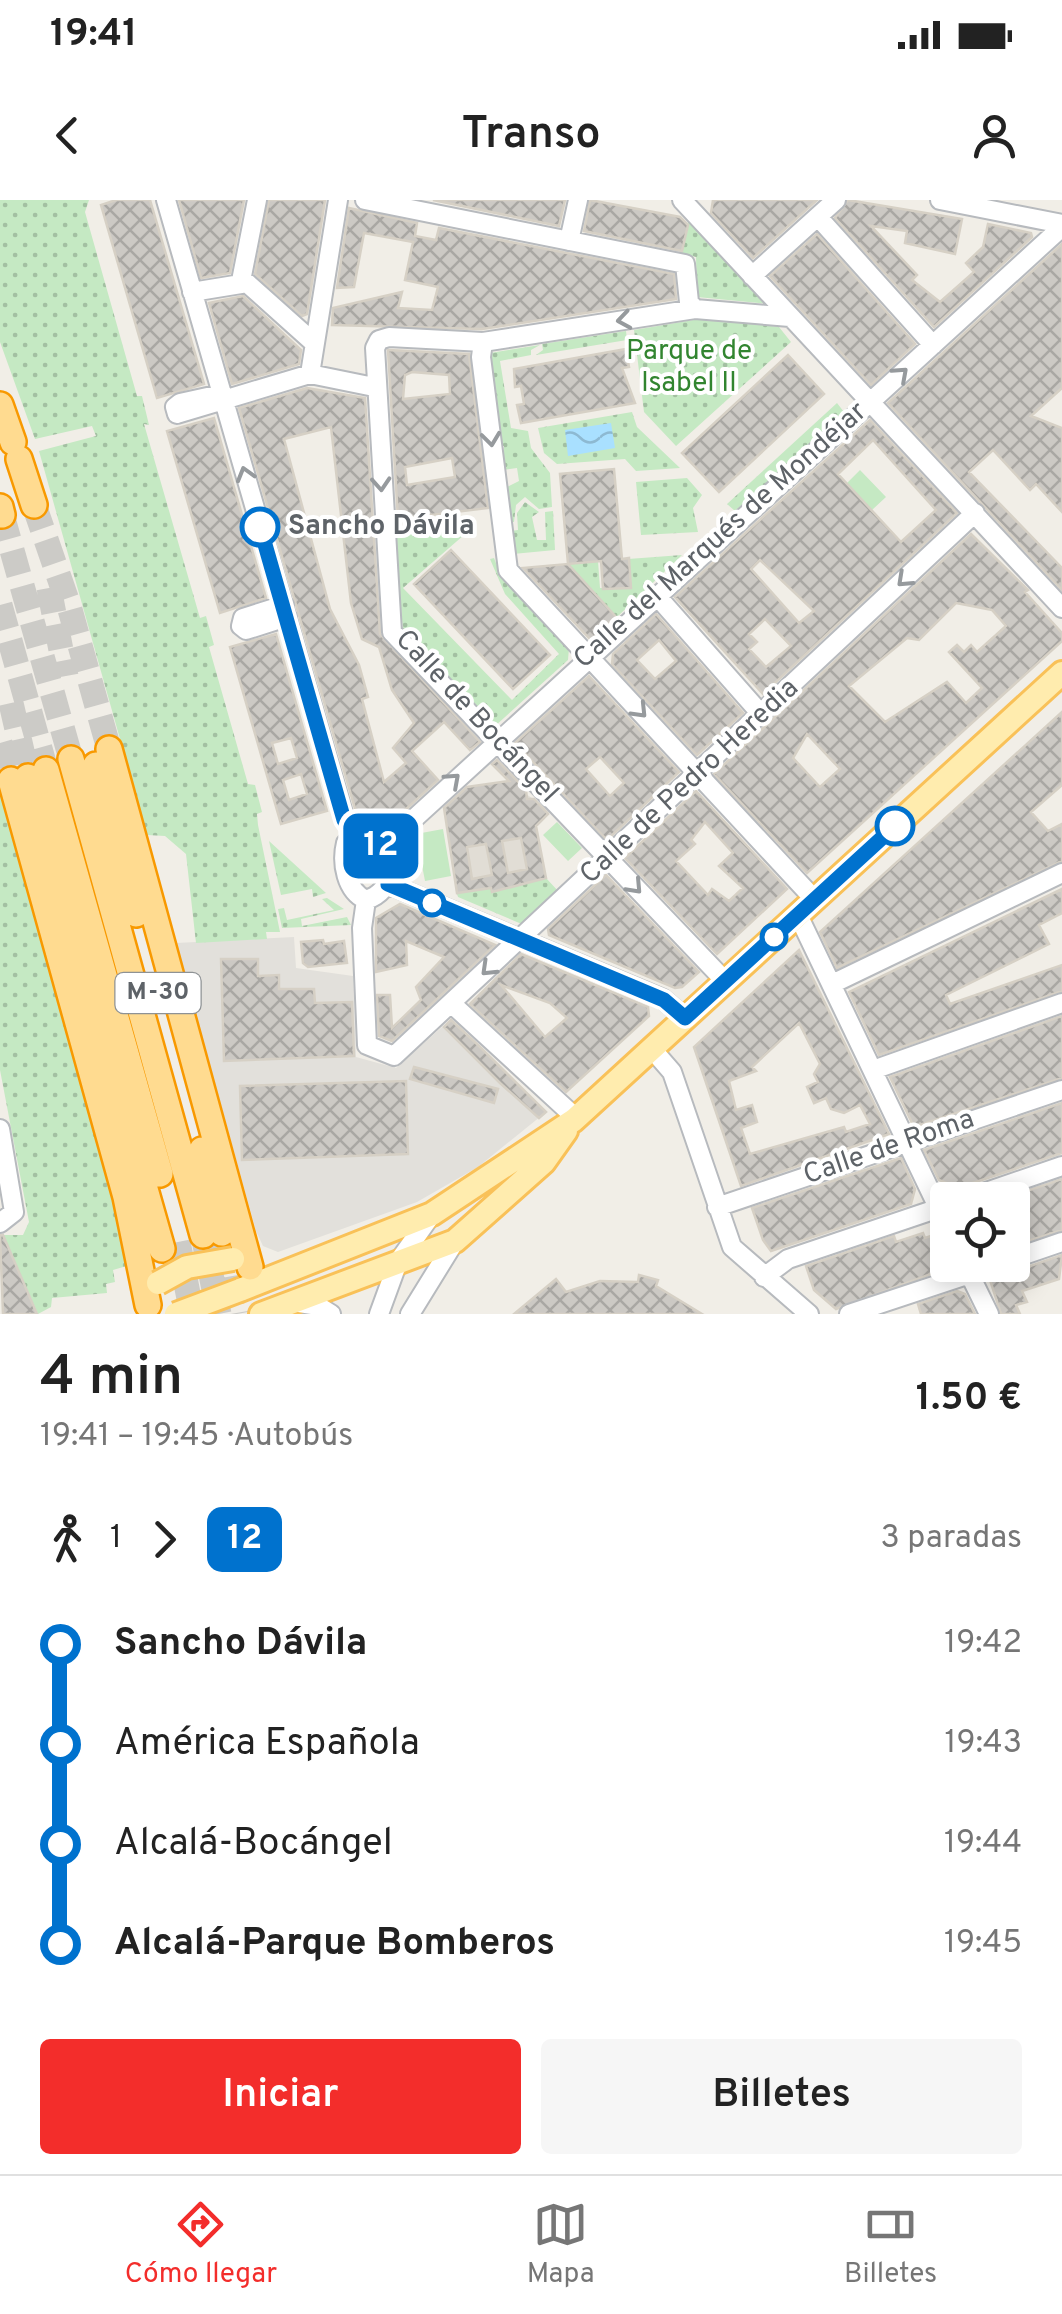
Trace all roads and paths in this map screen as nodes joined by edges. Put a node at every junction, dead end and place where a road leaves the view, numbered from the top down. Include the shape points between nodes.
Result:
1 (166, 200) edge
2 (257, 200) edge
3 (338, 200) edge
4 (366, 200) edge
5 (578, 200) edge
6 (836, 200) edge
7 (692, 201) edge
8 (948, 201) edge
9 (818, 217) junction
10 (1062, 226) edge
11 (569, 240) junction
12 (752, 276) junction
13 (242, 281) junction
14 (192, 292) junction
15 (695, 308) junction
16 (790, 317) junction
17 (313, 342) junction
18 (483, 342) junction
19 (933, 345) junction
20 (310, 374) junction
21 (374, 387) junction
22 (222, 397) junction
23 (870, 402) junction
24 (0, 405) edge
25 (34, 505) tunnel mouth
26 (975, 513) junction
27 (656, 596) junction
28 (1062, 608) edge
29 (588, 657) junction
30 (1062, 673) edge
31 (761, 714) junction
32 (496, 741) junction
33 (89, 754) junction
34 (699, 771) junction
35 (356, 833) junction
36 (382, 847) junction
37 (608, 859) junction
38 (1062, 874) edge
39 (388, 884) junction
40 (366, 900) junction
41 (806, 907) junction
42 (517, 940) junction
43 (726, 982) junction
44 (832, 984) junction
45 (452, 1004) junction
46 (1062, 1004) edge
47 (685, 1018) junction
48 (652, 1049) junction
49 (873, 1070) junction
50 (1062, 1090) edge
51 (575, 1119) junction
52 (0, 1129) edge
53 (906, 1142) junction
54 (1062, 1166) edge
55 (1015, 1182) edge
56 (930, 1185) edge
57 (717, 1206) junction
58 (930, 1211) edge
59 (432, 1214) junction
60 (0, 1223) edge
61 (191, 1240) junction
62 (455, 1241) junction
63 (1062, 1242) edge
64 (1030, 1254) edge
65 (398, 1262) junction
66 (244, 1275) junction
67 (764, 1277) junction
68 (935, 1282) edge
69 (973, 1282) edge
70 (151, 1301) edge
71 (292, 1302) junction
72 (176, 1314) edge
73 (261, 1314) edge
74 (330, 1314) edge
75 (379, 1314) edge
76 (410, 1314) edge
77 (809, 1314) edge
78 (849, 1314) edge
79 (989, 1314) edge

1 - 14 street
2 - 13 street
3 - 17 street
4 - 11 street
5 - 11 street
6 - 9 street
7 - 12 street
8 - 10 street
9 - 12 street
9 - 19 street
10 - 19 street, Calle del Marqués de Mondéjar
11 - 15 street via 684,264
12 - 16 street
13 - 14 street
13 - 17 street
14 - 22 street
15 - 16 street
15 -> 18 street
16 - 23 street
17 - 20 street
18 - 21 street, Calle de Bocángel via 379,340
18 -> 29 street via 508,570
23 -> 19 street, Calle del Marqués de Mondéjar
20 - 21 street
20 - 22 street
21 -> 32 street, Calle de Bocángel via 392,632
35 -> 22 street via 344,820
23 - 26 street
23 - 27 street, Calle del Marqués de Mondéjar
24 - 25 highway
26 - 28 street
26 -> 31 street, Calle de Pedro Heredia
27 - 29 street, Calle del Marqués de Mondéjar
27 - 31 street
29 - 32 street, Calle del Marqués de Mondéjar
29 -> 34 street
30 - 41 main road
31 - 34 street, Calle de Pedro Heredia
36 -> 32 street, Calle del Marqués de Mondéjar
32 - 37 street, Calle de Bocángel
33 - 61 highway, M-30
33 - 61 highway, M-30 via 100,858
33 - 66 highway
34 - 37 street, Calle de Pedro Heredia
34 - 41 street
35 - 36 street
35 - 40 street via 346,843 346,871 355,894
36 - 39 street
37 - 42 street, Calle de Pedro Heredia
37 -> 43 street, Calle de Bocángel
38 - 44 street
39 - 40 street
39 - 42 street
40 - 45 street, Calle de Pedro Heredia via 367,1045 394,1056
41 - 43 main road
41 - 44 street
42 -> 45 street, Calle de Pedro Heredia
42 - 47 street via 664,1000
43 - 47 main road
44 - 49 street
45 - 51 street
46 - 49 street
47 - 48 main road
48 - 51 main road
48 - 57 street via 672,1072
49 - 53 street
50 - 53 street, Calle de Roma
51 - 59 main road
51 - 62 main road via 544,1162
52 - 60 street via 13,1203 13,1216
53 - 56 street
53 - 57 street, Calle de Roma
54 - 55 street
57 - 67 street via 732,1247
58 - 67 street via 788,1259
59 - 65 street
59 - 66 main road
61 - 70 highway, M-30 via 28,776
62 - 65 main road
62 - 76 street
63 - 64 street
65 - 71 main road
65 - 75 street
66 - 70 main road, bridge via 187,1267
66 - 72 main road, bridge
66 - 73 main road
67 - 77 street
68 - 78 street
69 - 79 street
71 - 73 main road
71 - 74 street

